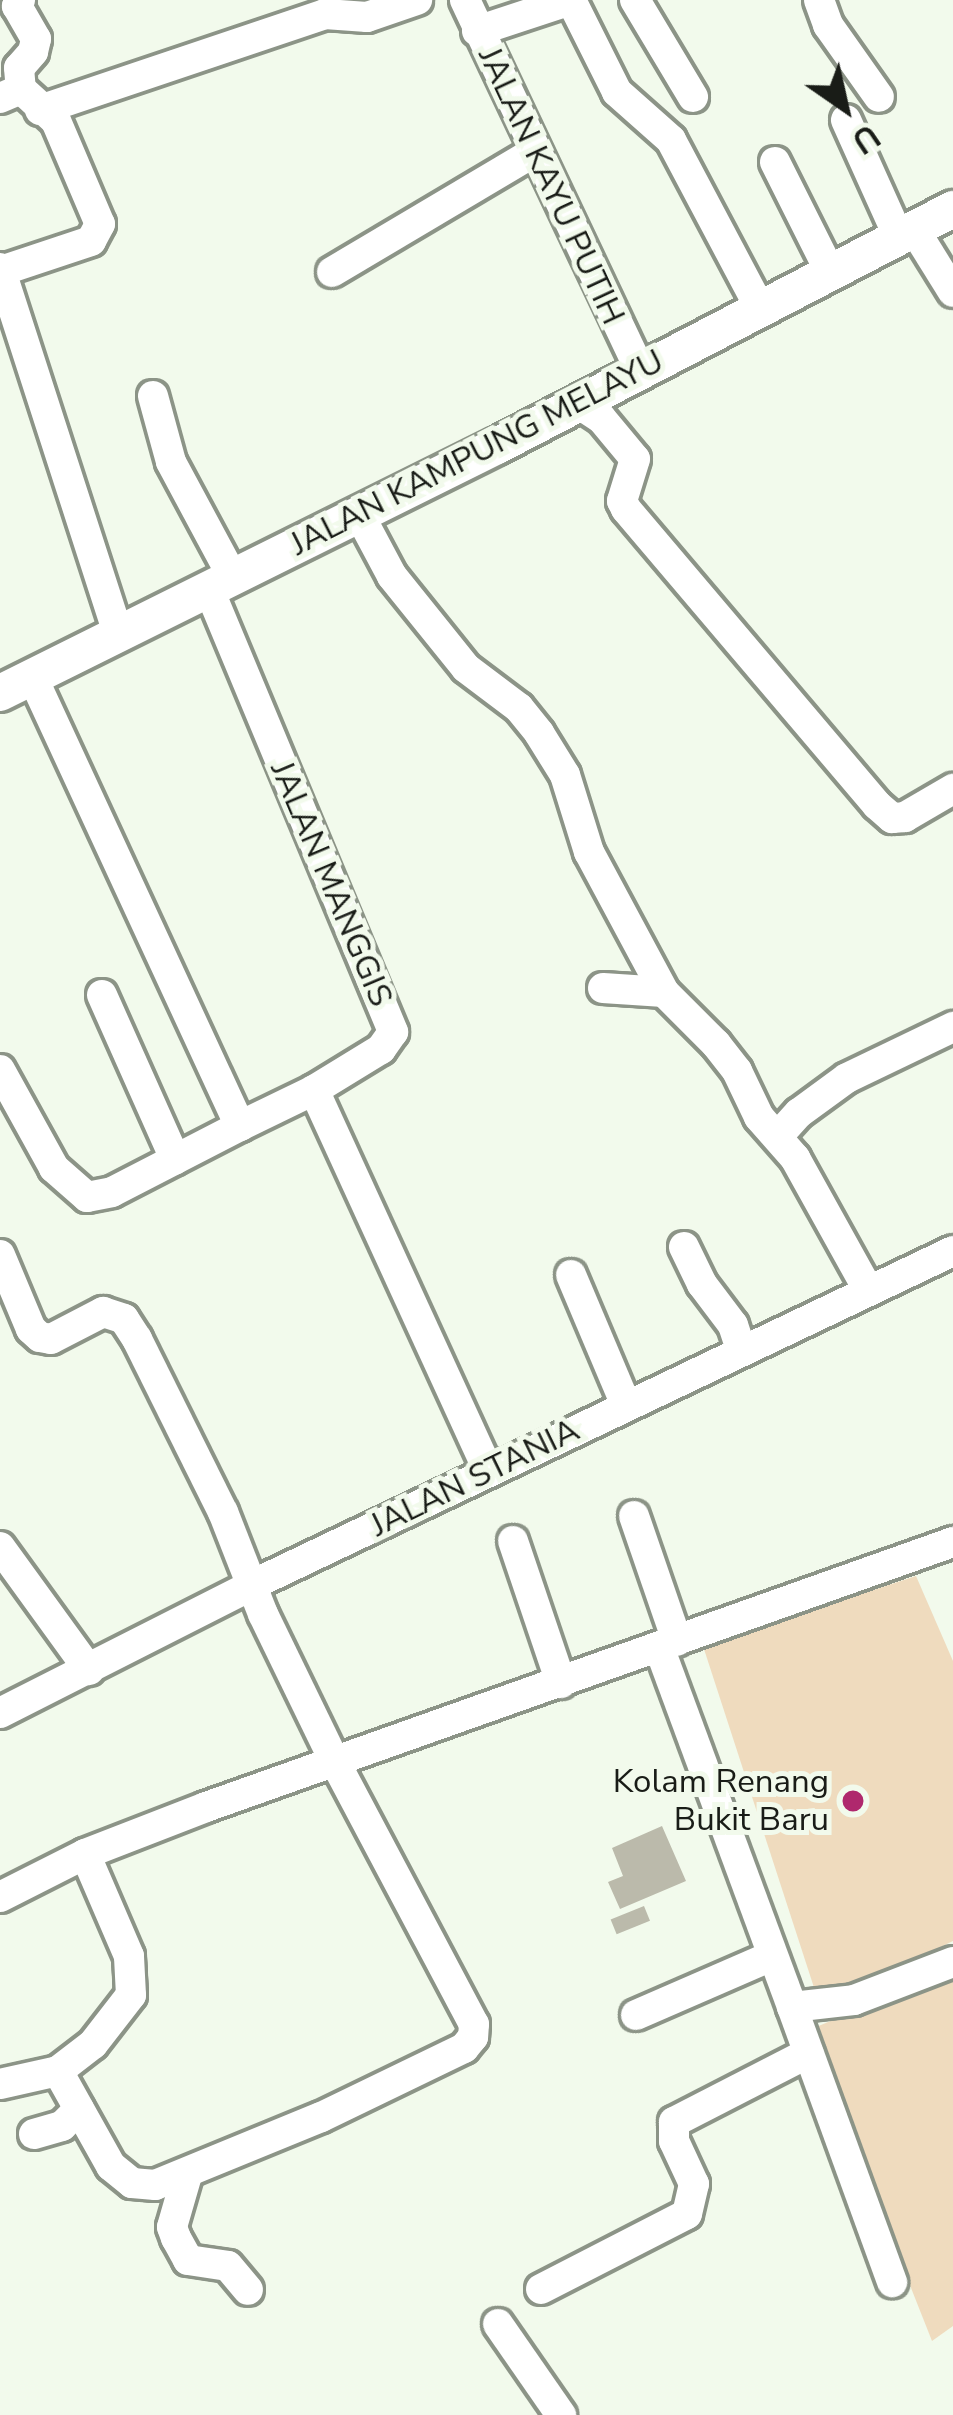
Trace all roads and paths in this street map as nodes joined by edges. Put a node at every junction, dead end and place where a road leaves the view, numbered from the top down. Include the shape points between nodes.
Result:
1 (20, 0) edge
2 (417, 0) edge
3 (465, 0) edge
4 (571, 0) edge
5 (634, 0) edge
6 (819, 0) edge
7 (364, 9) edge
8 (477, 31) junction
9 (879, 97) dead end
10 (693, 98) dead end
11 (20, 99) edge
12 (847, 119) dead end
13 (534, 152) junction
14 (775, 162) dead end
15 (953, 209) edge
16 (907, 234) junction
17 (1, 270) edge
18 (332, 272) dead end
19 (831, 274) junction
20 (953, 292) edge
21 (760, 310) junction
22 (640, 371) junction
23 (153, 396) dead end
24 (586, 397) junction
25 (358, 514) junction
26 (220, 582) junction
27 (118, 633) junction
28 (16, 684) edge
29 (953, 789) edge
30 (603, 988) dead end
31 (664, 992) junction
32 (102, 995) dead end
33 (953, 1027) edge
34 (0, 1070) edge
35 (314, 1090) junction
36 (240, 1126) junction
37 (778, 1136) junction
38 (176, 1159) junction
39 (684, 1247) dead end
40 (953, 1251) edge
41 (0, 1255) edge
42 (571, 1275) dead end
43 (867, 1288) junction
44 (741, 1350) junction
45 (626, 1406) junction
46 (489, 1472) junction
47 (634, 1516) dead end
48 (513, 1541) dead end
49 (943, 1545) edge
50 (0, 1547) edge
51 (254, 1584) junction
52 (668, 1644) junction
53 (89, 1670) junction
54 (561, 1683) junction
55 (0, 1713) edge
56 (334, 1760) junction
57 (85, 1854) junction
58 (0, 1898) edge
59 (772, 1956) junction
60 (953, 1962) edge
61 (792, 2007) junction
62 (636, 2015) dead end
63 (808, 2053) junction
64 (58, 2071) junction
65 (0, 2084) edge
66 (79, 2109) junction
67 (34, 2134) dead end
68 (187, 2175) junction
69 (892, 2282) dead end
70 (541, 2289) dead end
71 (248, 2290) dead end
72 (498, 2324) dead end
73 (561, 2415) edge

1 - 11 street via 36,39 19,68
2 - 7 street
3 - 8 street, JALAN KAYU PUTIH
4 - 8 street
4 - 21 street via 617,92 671,140
5 - 10 street
6 - 9 street via 828,26
7 - 11 street
8 - 13 street, JALAN KAYU PUTIH
11 - 17 street via 64,134 100,224 92,241
12 - 16 street
13 - 18 street
13 - 22 street, JALAN KAYU PUTIH
14 - 19 street
15 - 16 main road, JALAN KAMPUNG MELAYU
16 - 19 main road, JALAN KAMPUNG MELAYU
16 - 20 street
17 - 27 street
19 - 21 main road, JALAN KAMPUNG MELAYU
21 - 22 main road, JALAN KAMPUNG MELAYU
22 - 24 main road, JALAN KAMPUNG MELAYU
23 - 26 street
24 - 25 main road, JALAN KAMPUNG MELAYU
24 - 29 street via 634,459 626,509 892,818
25 - 26 main road, JALAN KAMPUNG MELAYU
25 - 31 street via 392,576 466,668 519,708 556,760 589,852
26 - 27 main road, JALAN KAMPUNG MELAYU
26 - 35 street, JALAN MANGGIS via 393,1032 381,1049
27 - 28 main road, JALAN KAMPUNG MELAYU
28 - 36 street
30 - 31 street
31 - 37 street via 716,1044
32 - 38 street
33 - 37 street via 835,1086
34 - 38 street via 54,1168 87,1197
35 - 36 street
35 - 46 street
36 - 38 street
37 - 43 street
39 - 44 street
40 - 43 street, JALAN STANIA
41 - 51 street via 40,1337 103,1312 124,1319
42 - 45 street
43 - 44 street, JALAN STANIA
44 - 45 street, JALAN STANIA
45 - 46 street, JALAN STANIA
46 - 51 street, JALAN STANIA
47 - 52 street
48 - 54 street
49 - 52 street
50 - 53 street
51 - 53 street, JALAN STANIA
51 - 56 street
52 - 54 street
52 - 59 street
53 - 55 street, JALAN STANIA
54 - 56 street
56 - 57 street
56 - 68 street via 473,2024 472,2037 464,2048
57 - 58 street
57 - 64 street via 134,1984 122,2013
59 - 61 street
59 - 62 street
60 - 61 street via 854,2000
61 - 63 street
63 - 69 street
63 - 70 street via 674,2122 694,2184 687,2214
64 - 65 street
64 - 66 street
66 - 67 street via 62,2126
66 - 68 street via 124,2178 155,2185
68 - 71 street via 176,2238 188,2260 228,2266
72 - 73 street

